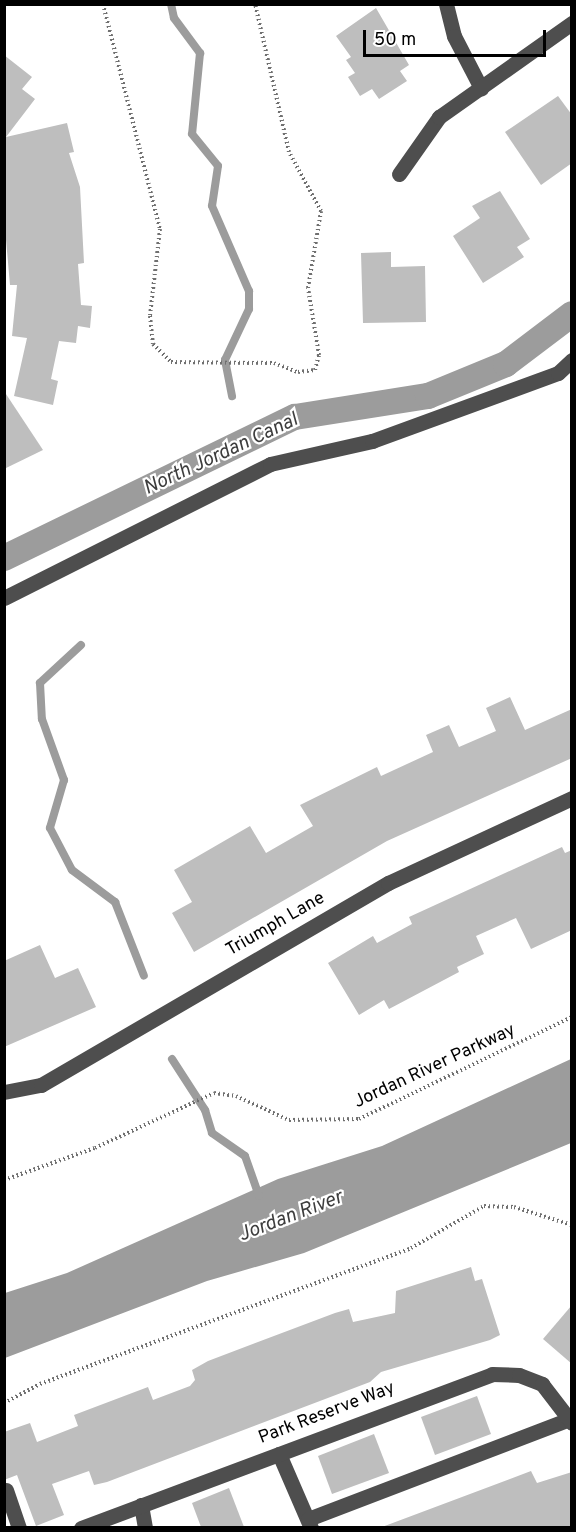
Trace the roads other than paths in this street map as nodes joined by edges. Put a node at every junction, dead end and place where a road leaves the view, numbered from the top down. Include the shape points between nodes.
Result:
1 (446, 4) edge
2 (572, 24) edge
3 (481, 88) junction
4 (399, 174) dead end
5 (572, 360) edge
6 (4, 598) edge
7 (572, 798) edge
8 (4, 1092) edge
9 (571, 1421) edge
10 (279, 1454) junction
11 (6, 1490) edge
12 (141, 1505) junction
13 (310, 1523) edge
14 (19, 1527) edge
15 (81, 1527) edge
16 (145, 1527) edge

1 - 3 street via 454,36
2 - 3 street
3 - 4 street via 439,117
5 - 6 street via 558,373 372,441 270,464
7 - 8 street, Triumph Lane via 388,883 41,1085
9 - 10 street, Park Reserve Way via 542,1384 519,1375 492,1374
9 - 13 street
10 - 12 street, Park Reserve Way
10 - 13 street
11 - 14 street
12 - 15 street, Park Reserve Way
12 - 16 street

